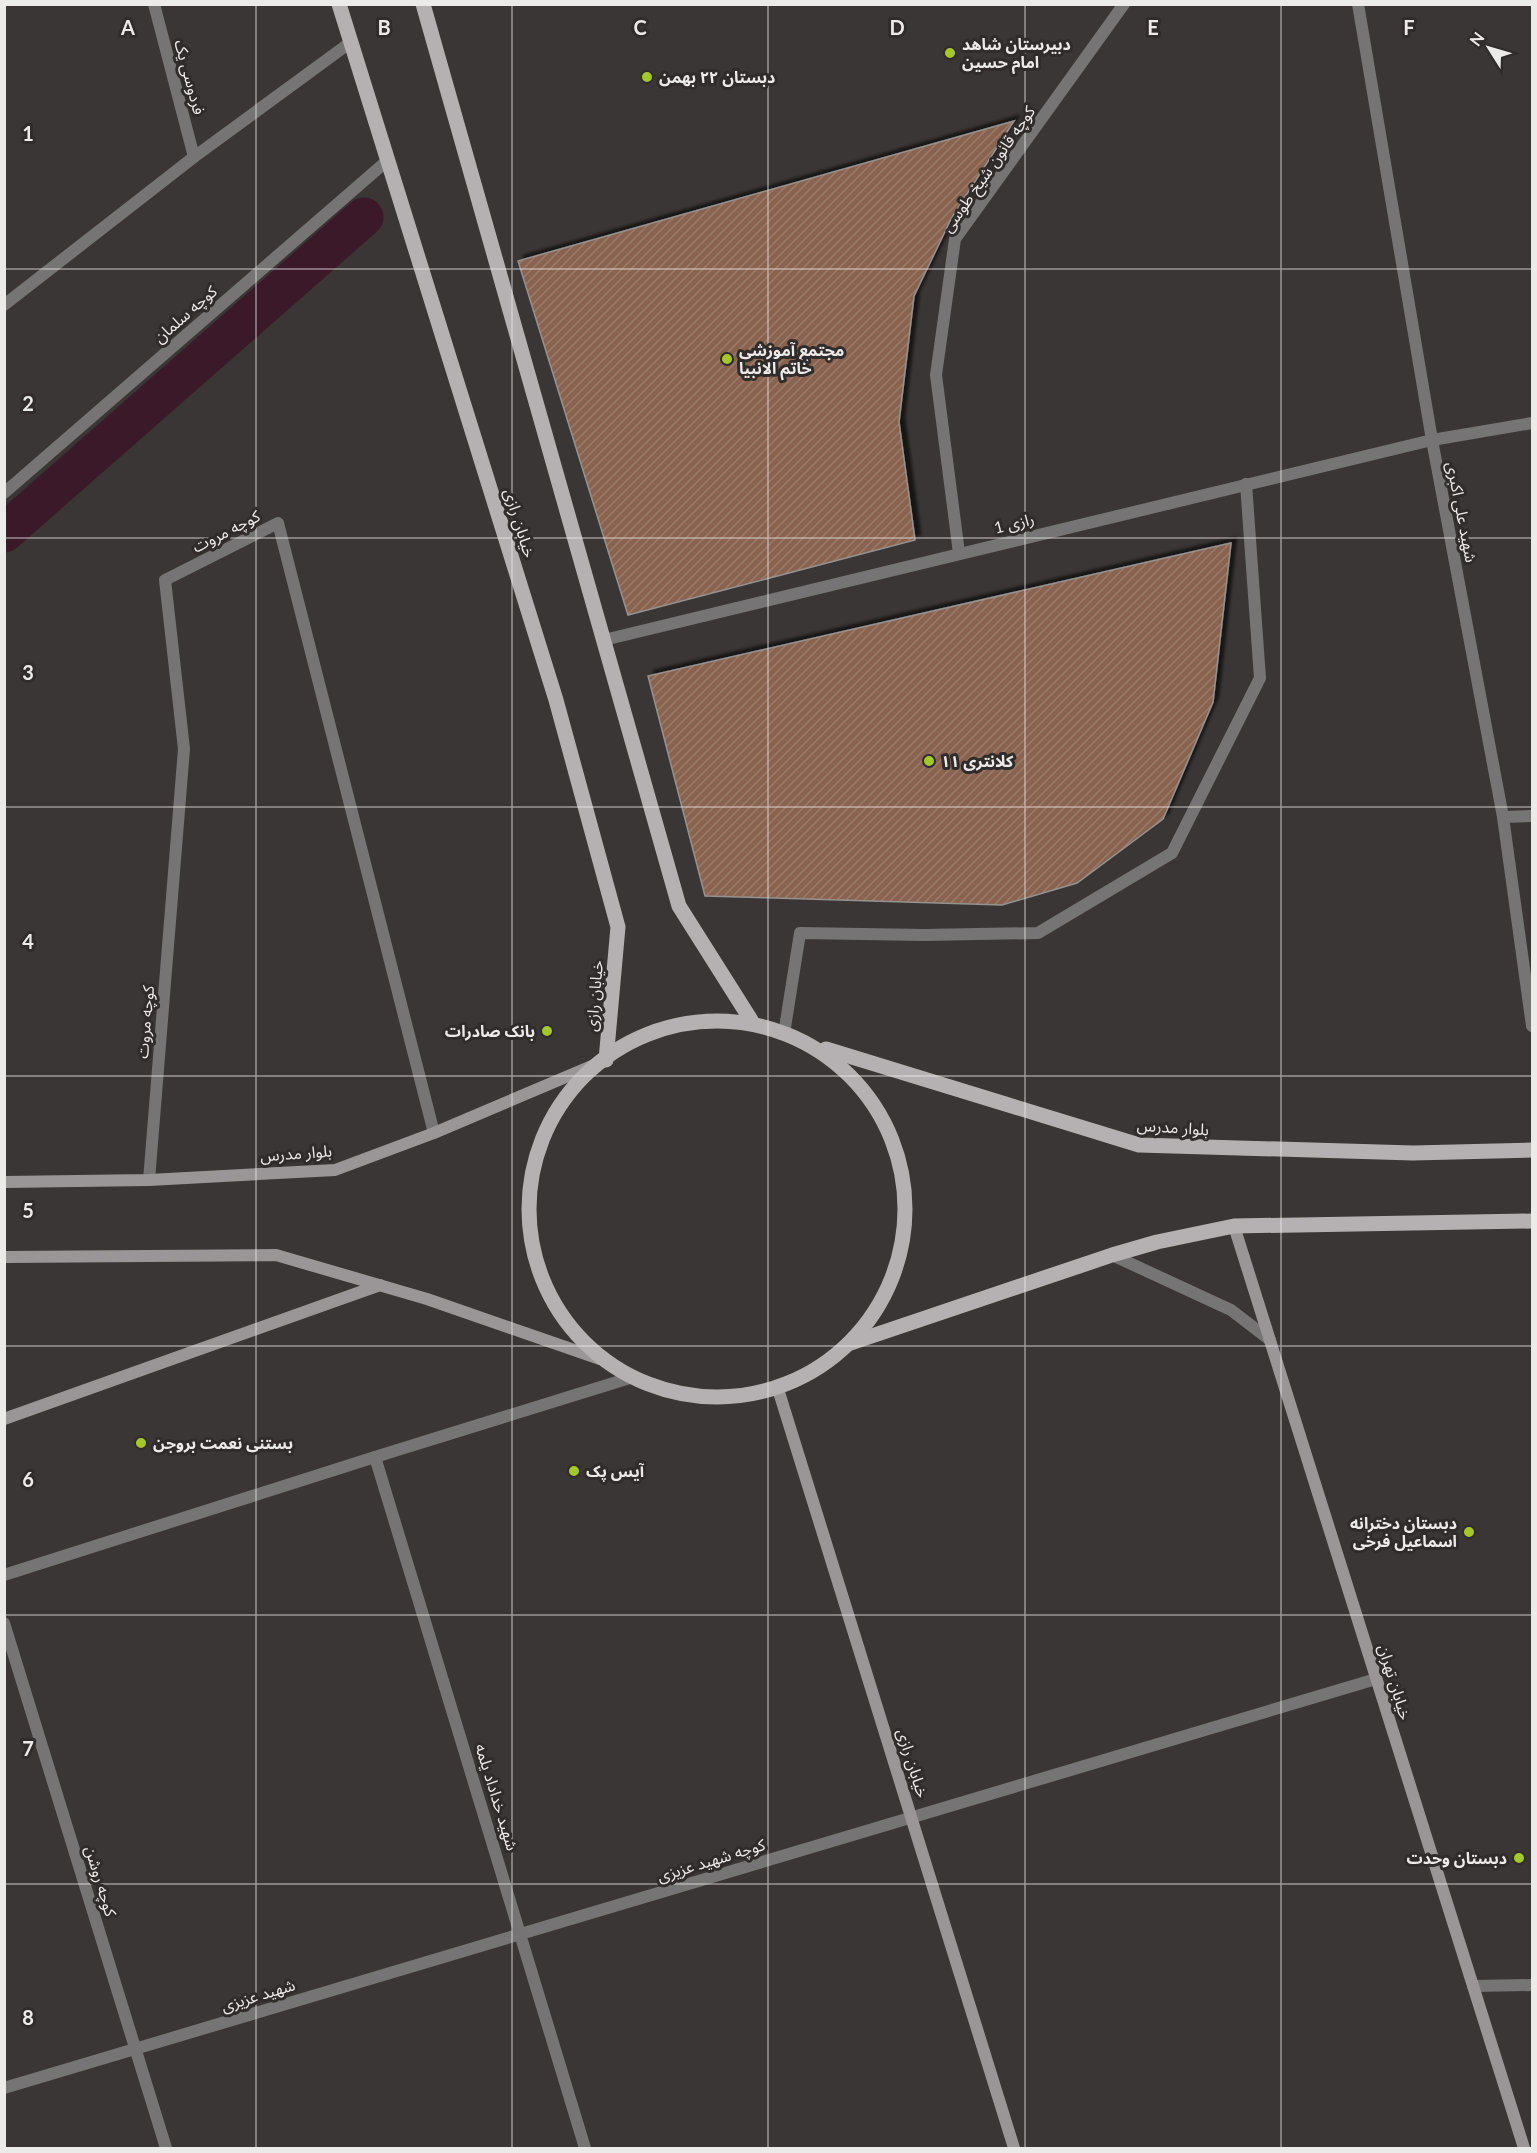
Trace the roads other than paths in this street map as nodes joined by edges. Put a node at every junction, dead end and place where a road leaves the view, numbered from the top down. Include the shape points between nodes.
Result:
1 (154, 4) edge
2 (339, 4) edge
3 (423, 4) edge
4 (1124, 4) edge
5 (1358, 4) edge
6 (351, 42) junction
7 (194, 157) junction
8 (388, 160) junction
9 (4, 305) edge
10 (1533, 423) edge
11 (1432, 440) junction
12 (1246, 484) junction
13 (4, 493) edge
14 (959, 553) junction
15 (604, 640) junction
16 (1533, 816) edge
17 (1503, 817) junction
18 (751, 1020) junction
19 (1533, 1026) edge
20 (784, 1034) junction
21 (826, 1049) junction
22 (606, 1060) junction
23 (434, 1132) junction
24 (1533, 1150) edge
25 (148, 1180) junction
26 (4, 1182) edge
27 (1533, 1221) edge
28 (1234, 1226) junction
29 (1112, 1255) junction
30 (4, 1257) edge
31 (381, 1285) junction
32 (1269, 1340) junction
33 (851, 1343) junction
34 (600, 1359) junction
35 (633, 1377) junction
36 (778, 1389) junction
37 (4, 1419) edge
38 (375, 1457) junction
39 (4, 1575) edge
40 (4, 1623) edge
41 (1376, 1679) junction
42 (911, 1818) junction
43 (521, 1934) junction
44 (1533, 1985) edge
45 (1473, 1986) junction
46 (135, 2049) junction
47 (4, 2088) edge
48 (166, 2148) edge
49 (585, 2148) edge
50 (1014, 2148) edge
51 (1524, 2148) edge

1 - 7 street, فردوسی یک
2 - 6 main road, خیابان رازی
3 - 15 main road
4 - 14 street, کوچه قانون شیخ طوسی via 956,239 936,375
5 - 11 street, شهید علی اکبری
6 - 7 street
6 - 8 main road, خیابان رازی
7 - 9 street
8 - 13 street, کوچه سلمان
8 - 22 main road, خیابان رازی via 556,700 618,927
10 - 11 street, رازی 1
11 - 12 street, رازی 1
11 - 17 street, شهید علی اکبری
12 - 14 street, رازی 1
12 - 20 street via 1260,678 1172,853 1038,933 800,933
14 - 15 street, رازی 1
15 - 18 main road via 679,906
16 - 17 street
17 - 19 street, شهید علی اکبری
18 - 20 main road, بلوار مدرس
18 - 22 main road via 679,1021
20 - 21 main road, بلوار مدرس
21 - 24 main road, بلوار مدرس via 1139,1145 1413,1153
21 - 33 main road via 895,1139 908,1193 903,1248 888,1289
22 - 23 main road, بلوار مدرس
22 - 34 main road via 568,1090 543,1134 527,1202 534,1261 542,1279 559,1315
23 - 25 main road, بلوار مدرس via 335,1170
23 - 25 street, کوچه مروت via 278,523 165,580 184,749
25 - 26 main road, بلوار مدرس
27 - 28 main road
28 - 29 main road
28 - 32 main road, خیابان تهران
29 - 32 street via 1231,1310
29 - 33 main road
30 - 31 main road via 276,1255
31 - 34 main road
31 - 37 main road
32 - 41 main road, خیابان تهران
33 - 36 main road via 817,1370
34 - 35 main road
35 - 36 main road via 655,1389 716,1399
35 - 38 street
36 - 42 main road, خیابان رازی
38 - 39 street
38 - 43 street, شهید خداداد یلمه
40 - 46 street, کوچه روشن
41 - 42 street, کوچه شهید عزیزی
41 - 45 main road, خیابان تهران
42 - 43 street, کوچه شهید عزیزی
42 - 50 main road, خیابان رازی
43 - 46 street, شهید عزیزی
43 - 49 street, شهید خداداد یلمه
44 - 45 street
45 - 51 main road, خیابان تهران
46 - 47 street, شهید عزیزی
46 - 48 street, کوچه روشن

